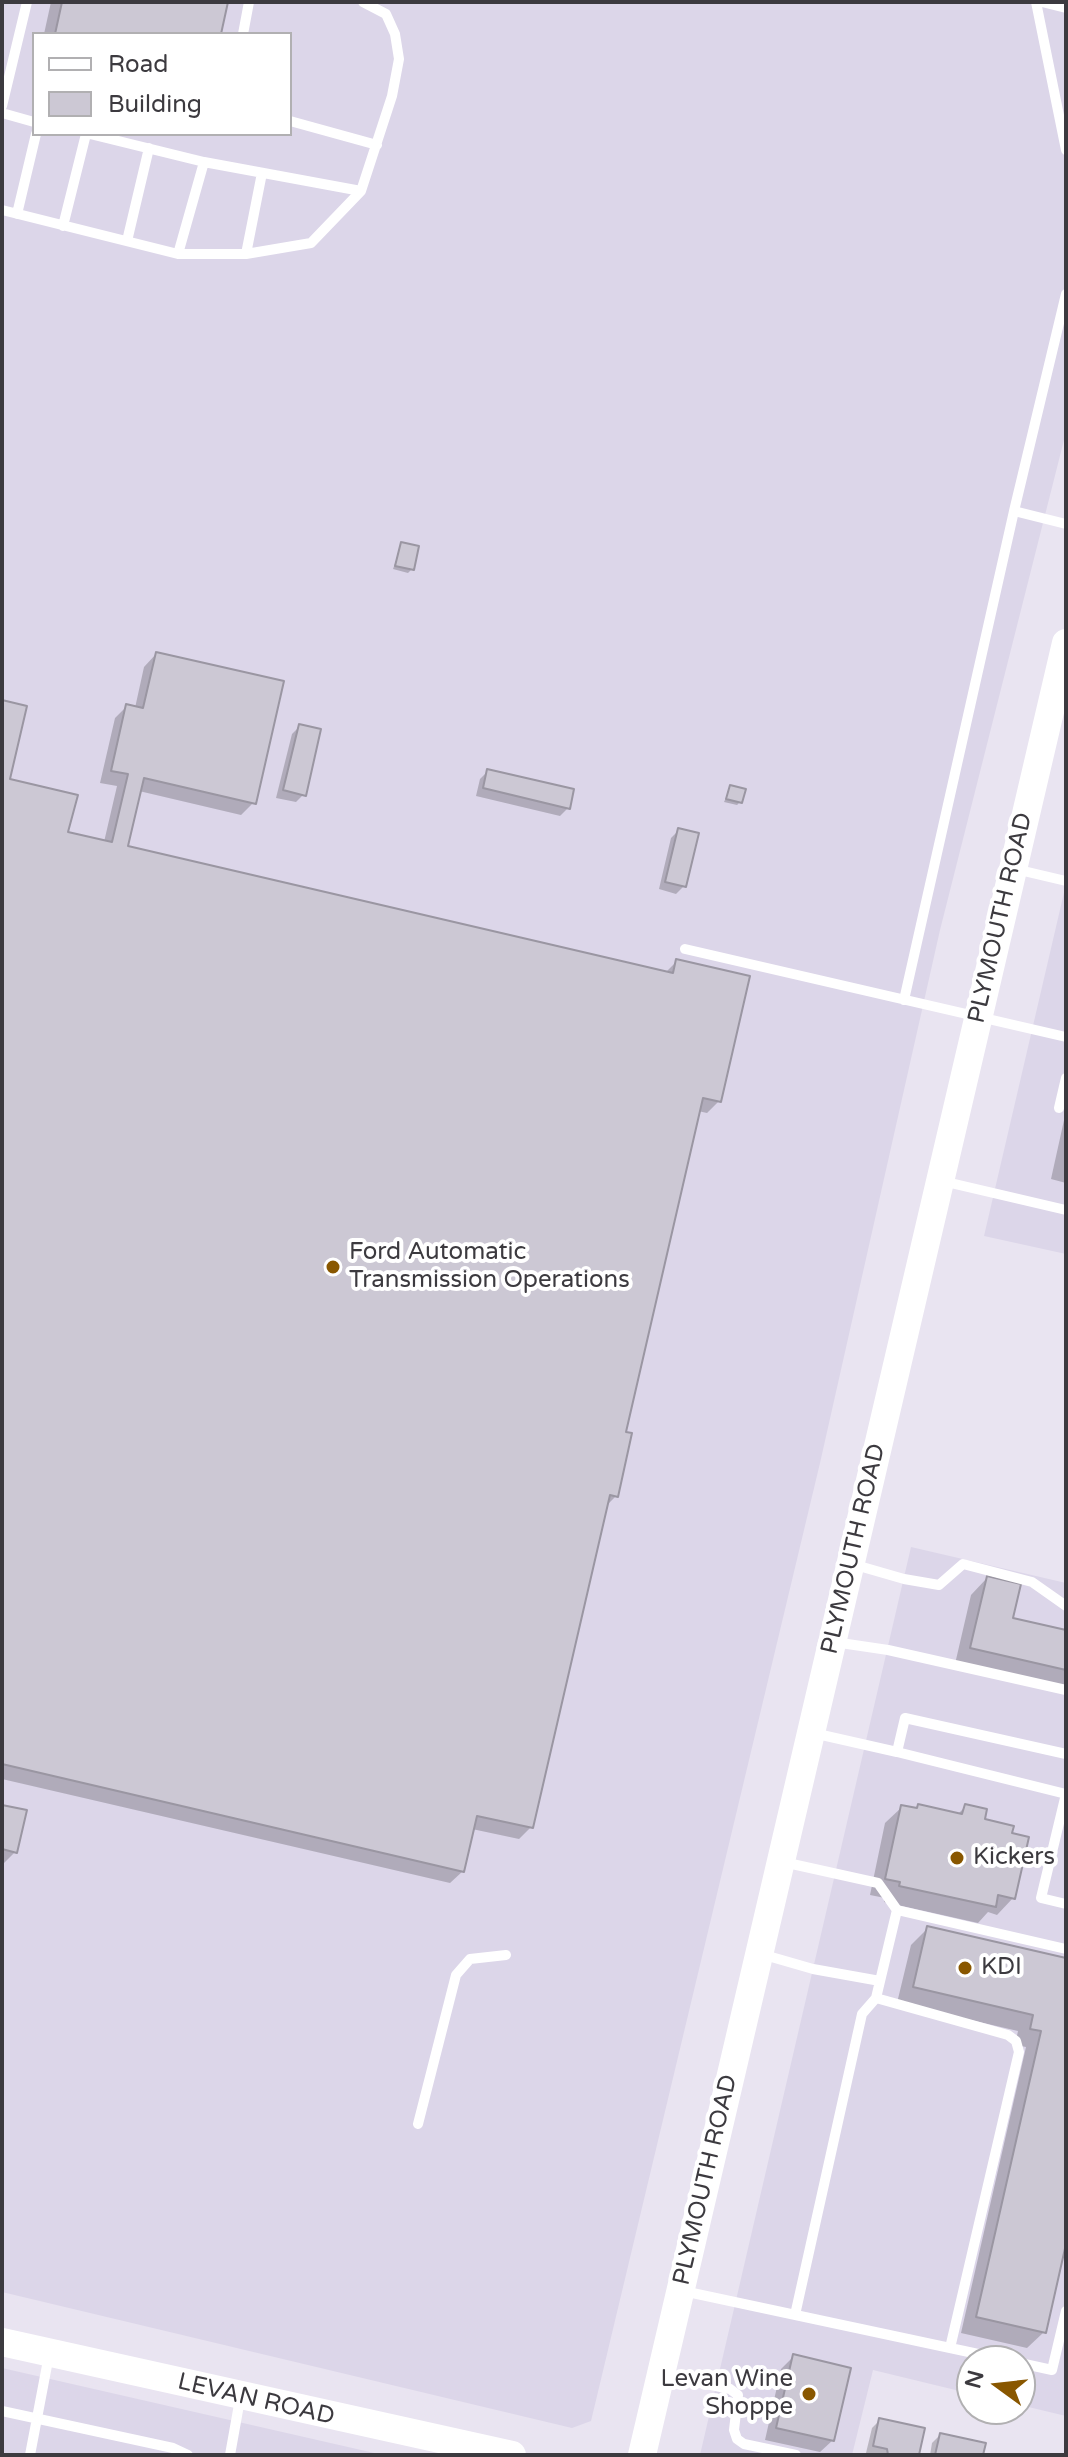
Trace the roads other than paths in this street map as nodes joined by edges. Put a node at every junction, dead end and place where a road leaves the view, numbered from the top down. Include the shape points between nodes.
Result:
1 (27, 2) edge
2 (249, 2) edge
3 (363, 2) edge
4 (1039, 2) edge
5 (1064, 6) edge
6 (243, 32) edge
7 (2, 53) edge
8 (14, 55) junction
9 (2, 106) edge
10 (2, 113) edge
11 (32, 121) edge
12 (292, 122) edge
13 (36, 136) edge
14 (87, 136) edge
15 (97, 136) edge
16 (377, 145) junction
17 (149, 148) junction
18 (1066, 150) edge
19 (204, 162) junction
20 (262, 173) junction
21 (361, 191) junction
22 (2, 210) edge
23 (17, 214) junction
24 (63, 226) junction
25 (127, 241) junction
26 (178, 254) junction
27 (246, 254) junction
28 (1066, 294) edge
29 (1014, 511) junction
30 (1066, 524) edge
31 (1066, 643) edge
32 (1013, 868) junction
33 (1066, 881) edge
34 (685, 949) dead end
35 (904, 1000) junction
36 (978, 1018) junction
37 (1066, 1037) edge
38 (1066, 1078) edge
39 (1059, 1108) dead end
40 (940, 1180) junction
41 (1066, 1210) edge
42 (850, 1563) junction
43 (1066, 1606) edge
44 (832, 1642) junction
45 (1066, 1690) edge
46 (811, 1732) junction
47 (897, 1752) junction
48 (1066, 1754) edge
49 (780, 1862) junction
50 (1066, 1904) edge
51 (897, 1910) junction
52 (1066, 1949) edge
53 (759, 1953) junction
54 (506, 1955) dead end
55 (880, 1981) junction
56 (876, 1998) junction
57 (418, 2124) dead end
58 (681, 2290) junction
59 (1066, 2311) edge
60 (795, 2315) junction
61 (2, 2342) edge
62 (950, 2348) junction
63 (956, 2349) edge
64 (50, 2353) junction
65 (1036, 2366) edge
66 (662, 2374) junction
67 (240, 2397) junction
68 (2, 2411) edge
69 (36, 2419) junction
70 (471, 2451) edge
71 (30, 2455) edge
72 (188, 2455) edge
73 (230, 2455) edge
74 (512, 2455) edge
75 (642, 2455) edge
76 (796, 2455) edge

1 - 8 lane
2 - 6 lane
3 - 16 lane via 386,14 399,59
4 - 5 lane
4 - 18 lane
7 - 8 lane
8 - 9 lane
10 - 11 lane
12 - 16 lane
13 - 23 lane
14 - 24 lane
15 - 17 lane
16 - 21 lane
17 - 19 lane
17 - 25 lane
19 - 20 lane
19 - 26 lane
20 - 21 lane
20 - 27 lane
21 - 27 lane via 311,243
22 - 23 lane
23 - 24 lane
24 - 25 lane
25 - 26 lane
26 - 27 lane
28 - 29 lane
29 - 30 lane
29 - 35 lane
31 - 32 main road, PLYMOUTH ROAD
32 - 33 lane
32 - 36 main road, PLYMOUTH ROAD
34 - 35 lane
35 - 36 lane
36 - 37 lane
36 - 40 main road, PLYMOUTH ROAD
38 - 39 lane
40 - 41 lane
40 - 42 main road, PLYMOUTH ROAD
42 - 43 lane via 939,1585 963,1564 1032,1582
42 - 44 main road, PLYMOUTH ROAD
44 - 45 lane
44 - 46 main road, PLYMOUTH ROAD
46 - 47 lane
46 - 49 main road, PLYMOUTH ROAD
47 - 48 lane via 905,1718
47 - 50 lane via 1066,1794 1041,1898
49 - 51 lane via 878,1883
49 - 53 main road, PLYMOUTH ROAD
51 - 52 lane
51 - 55 lane
53 - 55 lane
53 - 58 main road, PLYMOUTH ROAD
54 - 57 lane via 470,1959 456,1975
55 - 56 lane
56 - 60 lane via 862,2014
56 - 62 lane via 1008,2035 1019,2052
58 - 60 lane
58 - 66 main road, PLYMOUTH ROAD
59 - 65 lane via 1052,2370
60 - 62 lane
61 - 64 main road, LEVAN ROAD
62 - 63 lane
64 - 67 main road, LEVAN ROAD
64 - 69 lane
66 - 75 main road, PLYMOUTH ROAD
66 - 76 lane via 730,2389 738,2395 737,2439
67 - 70 main road, LEVAN ROAD
67 - 73 lane
68 - 69 lane
69 - 71 lane
69 - 72 lane
70 - 74 main road, LEVAN ROAD

